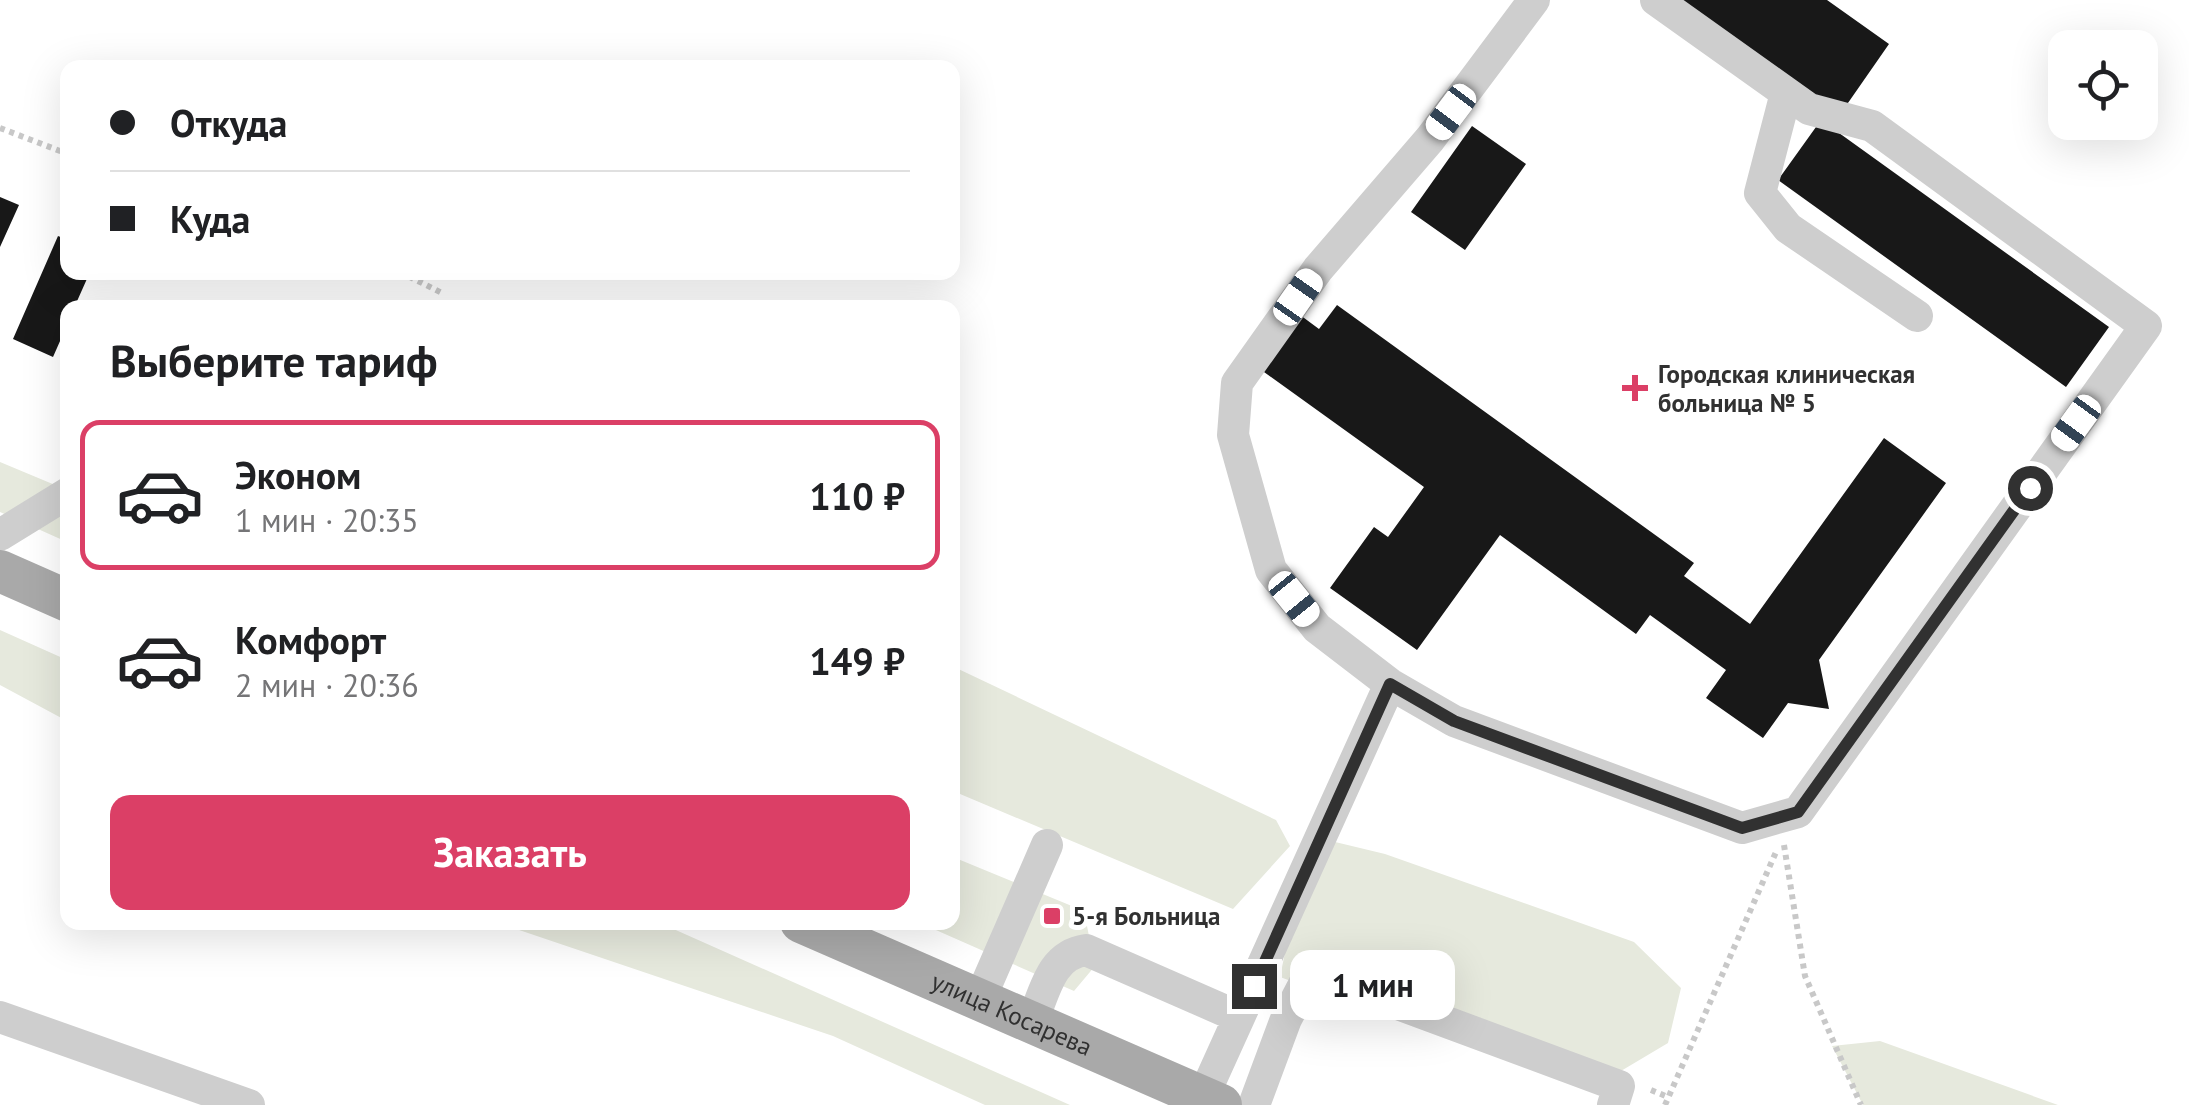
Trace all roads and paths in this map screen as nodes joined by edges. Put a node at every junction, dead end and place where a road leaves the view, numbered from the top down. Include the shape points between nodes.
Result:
1 (1534, 0) edge
2 (1656, 0) edge
3 (1786, 92) junction
4 (0, 128) edge
5 (60, 151) edge
6 (416, 280) edge
7 (444, 294) dead end
8 (1918, 316) dead end
9 (60, 498) edge
10 (0, 535) edge
11 (0, 571) edge
12 (60, 597) edge
13 (1390, 684) junction
14 (1047, 845) dead end
15 (820, 930) edge
16 (980, 999) junction
17 (0, 1017) edge
18 (1239, 1017) junction
19 (1032, 1022) junction
20 (1212, 1101) edge
21 (249, 1105) edge
22 (1254, 1105) edge
23 (1613, 1105) edge
24 (1665, 1105) edge
25 (1862, 1105) edge

1 - 13 lane via 1430,139 1318,269 1237,383 1232,435 1271,570 1318,628
2 - 3 lane
3 - 8 lane via 1760,193 1788,228
3 - 13 lane via 1809,109 1872,126 2146,326 1798,812 1742,828 1454,721
4 - 5 path
6 - 7 path
9 - 10 lane
11 - 12 main road
13 - 18 lane
14 - 16 lane
15 - 16 main road, улица Косарева
16 - 19 main road, улица Косарева
17 - 21 lane
18 - 19 lane via 1086,950 1070,952 1057,964
18 - 20 lane
19 - 20 main road, улица Косарева
22 - 23 lane via 1286,1018 1309,976 1318,974 1620,1086
24 - 25 path via 1782,837 1805,976

